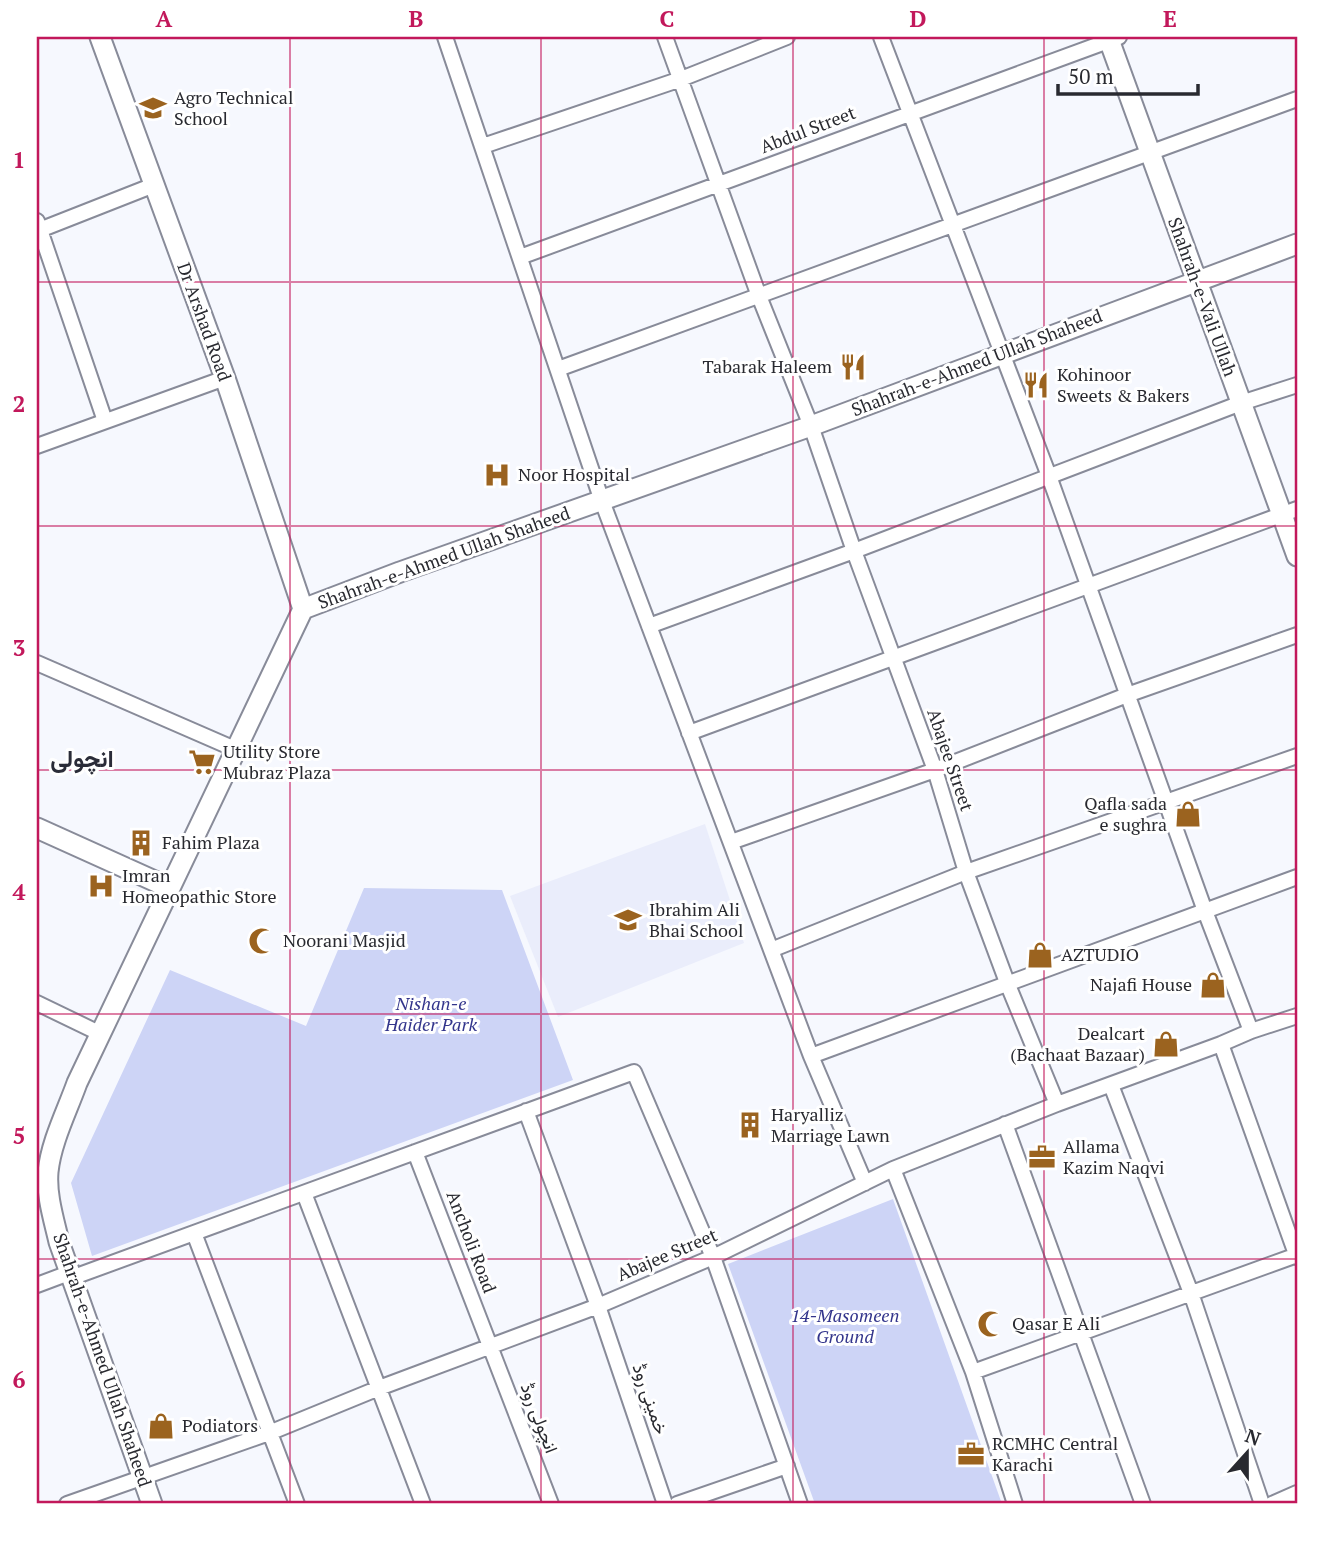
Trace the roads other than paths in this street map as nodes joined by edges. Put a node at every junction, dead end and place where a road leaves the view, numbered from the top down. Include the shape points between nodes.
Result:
1 (100, 37) edge
2 (665, 37) edge
3 (786, 37) edge
4 (881, 37) edge
5 (448, 38) edge
6 (1112, 38) edge
7 (681, 79) junction
8 (1297, 99) edge
9 (910, 113) junction
10 (483, 146) junction
11 (1150, 153) junction
12 (719, 184) junction
13 (154, 185) junction
14 (954, 226) junction
15 (38, 228) edge
16 (1297, 244) edge
17 (520, 257) junction
18 (1195, 281) junction
19 (759, 296) junction
20 (1001, 353) junction
21 (558, 369) junction
22 (225, 378) junction
23 (1297, 384) edge
24 (1241, 403) junction
25 (105, 421) junction
26 (811, 426) junction
27 (37, 446) edge
28 (1049, 476) junction
29 (601, 501) junction
30 (1290, 512) edge
31 (854, 551) junction
32 (1297, 556) edge
33 (1086, 585) junction
34 (303, 609) junction
35 (649, 626) junction
36 (1297, 635) edge
37 (893, 657) junction
38 (37, 663) edge
39 (1127, 695) junction
40 (689, 733) junction
41 (237, 750) junction
42 (1297, 756) edge
43 (934, 770) junction
44 (1165, 802) junction
45 (37, 828) edge
46 (731, 842) junction
47 (966, 872) junction
48 (1297, 877) edge
49 (170, 888) junction
50 (1205, 911) junction
51 (771, 950) junction
52 (1007, 985) junction
53 (37, 1003) edge
54 (1297, 1016) edge
55 (1251, 1031) junction
56 (101, 1034) junction
57 (1221, 1044) junction
58 (811, 1055) junction
59 (1111, 1085) junction
60 (1058, 1104) junction
61 (526, 1111) junction
62 (1005, 1124) junction
63 (415, 1152) junction
64 (892, 1169) junction
65 (865, 1183) junction
66 (304, 1193) junction
67 (194, 1233) junction
68 (1297, 1256) edge
69 (713, 1257) junction
70 (70, 1276) junction
71 (37, 1285) edge
72 (1191, 1293) junction
73 (598, 1306) junction
74 (1082, 1332) junction
75 (491, 1346) junction
76 (973, 1372) junction
77 (379, 1388) junction
78 (269, 1433) junction
79 (787, 1466) junction
80 (142, 1478) junction
81 (1297, 1493) edge
82 (67, 1504) edge
83 (152, 1504) edge
84 (297, 1504) edge
85 (423, 1504) edge
86 (551, 1504) edge
87 (665, 1504) edge
88 (677, 1504) edge
89 (800, 1504) edge
90 (1015, 1504) edge
91 (1143, 1504) edge
92 (1262, 1504) edge
93 (1272, 1504) edge

1 - 13 street, Dr Arshad Road
2 - 7 street, Abajee Street
3 - 7 street
4 - 9 street
5 - 10 street
6 - 9 street, Abdul Street
6 - 11 street, Shahrah-e-Vali Ullah
7 - 10 street
7 - 12 street, Abajee Street
8 - 11 street
9 - 12 street, Abdul Street
9 - 14 street
10 - 17 street
11 - 14 street
11 - 18 street, Shahrah-e-Vali Ullah
12 - 17 street, Abdul Street
12 - 19 street, Abajee Street
13 - 15 street
13 - 22 street, Dr Arshad Road
14 - 19 street
14 - 20 street
15 - 25 street
16 - 18 street, Shahrah-e-Ahmed Ullah Shaheed
17 - 21 street
18 - 20 street, Shahrah-e-Ahmed Ullah Shaheed
18 - 24 street, Shahrah-e-Vali Ullah
19 - 21 street
19 - 26 street, Abajee Street
20 - 26 street, Shahrah-e-Ahmed Ullah Shaheed
20 - 28 street
21 - 29 street
22 - 25 street
22 - 34 street, Dr Arshad Road
23 - 24 street
24 - 28 street
24 - 30 street, Shahrah-e-Vali Ullah
25 - 27 street
26 - 29 street, Shahrah-e-Ahmed Ullah Shaheed
26 - 31 street, Abajee Street
28 - 31 street
28 - 33 street
29 - 34 street, Shahrah-e-Ahmed Ullah Shaheed
29 - 35 street
30 - 32 street, Shahrah-e-Vali Ullah
30 - 33 street
31 - 35 street
31 - 37 street, Abajee Street
33 - 37 street
33 - 39 street
34 - 41 street, Shahrah-e-Ahmed Ullah Shaheed
35 - 40 street
36 - 39 street
37 - 40 street
37 - 43 street, Abajee Street
38 - 41 street
39 - 43 street
39 - 44 street
40 - 46 street
41 - 49 street, Shahrah-e-Ahmed Ullah Shaheed
42 - 44 street
43 - 46 street
43 - 47 street, Abajee Street
44 - 47 street
44 - 50 street
45 - 49 street
46 - 51 street
47 - 51 street
47 - 52 street, Abajee Street
48 - 50 street
49 - 56 street, Shahrah-e-Ahmed Ullah Shaheed
50 - 52 street
50 - 55 street
51 - 58 street
52 - 58 street
52 - 60 street, Abajee Street
53 - 56 street
54 - 55 street, Abajee Street
55 - 57 street, Abajee Street
56 - 70 street, Shahrah-e-Ahmed Ullah Shaheed via 77,1083 48,1172 50,1205
57 - 59 street, Abajee Street
57 - 68 street
58 - 65 street
59 - 60 street, Abajee Street
59 - 72 street
60 - 62 street, Abajee Street
61 - 63 street
61 - 69 street via 634,1072
61 - 73 street, خمینی روڈ
62 - 64 street, Abajee Street
62 - 74 street
63 - 66 street
63 - 75 street, Ancholi Road
64 - 65 street, Abajee Street
64 - 76 street
65 - 69 street, Abajee Street
66 - 67 street
66 - 77 street
67 - 70 street
67 - 78 street
68 - 72 street
69 - 73 street, Abajee Street
69 - 79 street
70 - 71 street
70 - 80 street, Shahrah-e-Ahmed Ullah Shaheed
72 - 74 street
72 - 92 street
73 - 75 street, Abajee Street
73 - 87 street, خمینی روڈ
74 - 76 street
74 - 91 street
75 - 77 street, Abajee Street
75 - 86 street, انچولی روڈ
76 - 90 street
77 - 78 street, Abajee Street
77 - 85 street
78 - 80 street, Abajee Street
78 - 84 street
79 - 88 street
79 - 89 street
80 - 82 street, Abajee Street
80 - 83 street, Shahrah-e-Ahmed Ullah Shaheed
81 - 93 street

